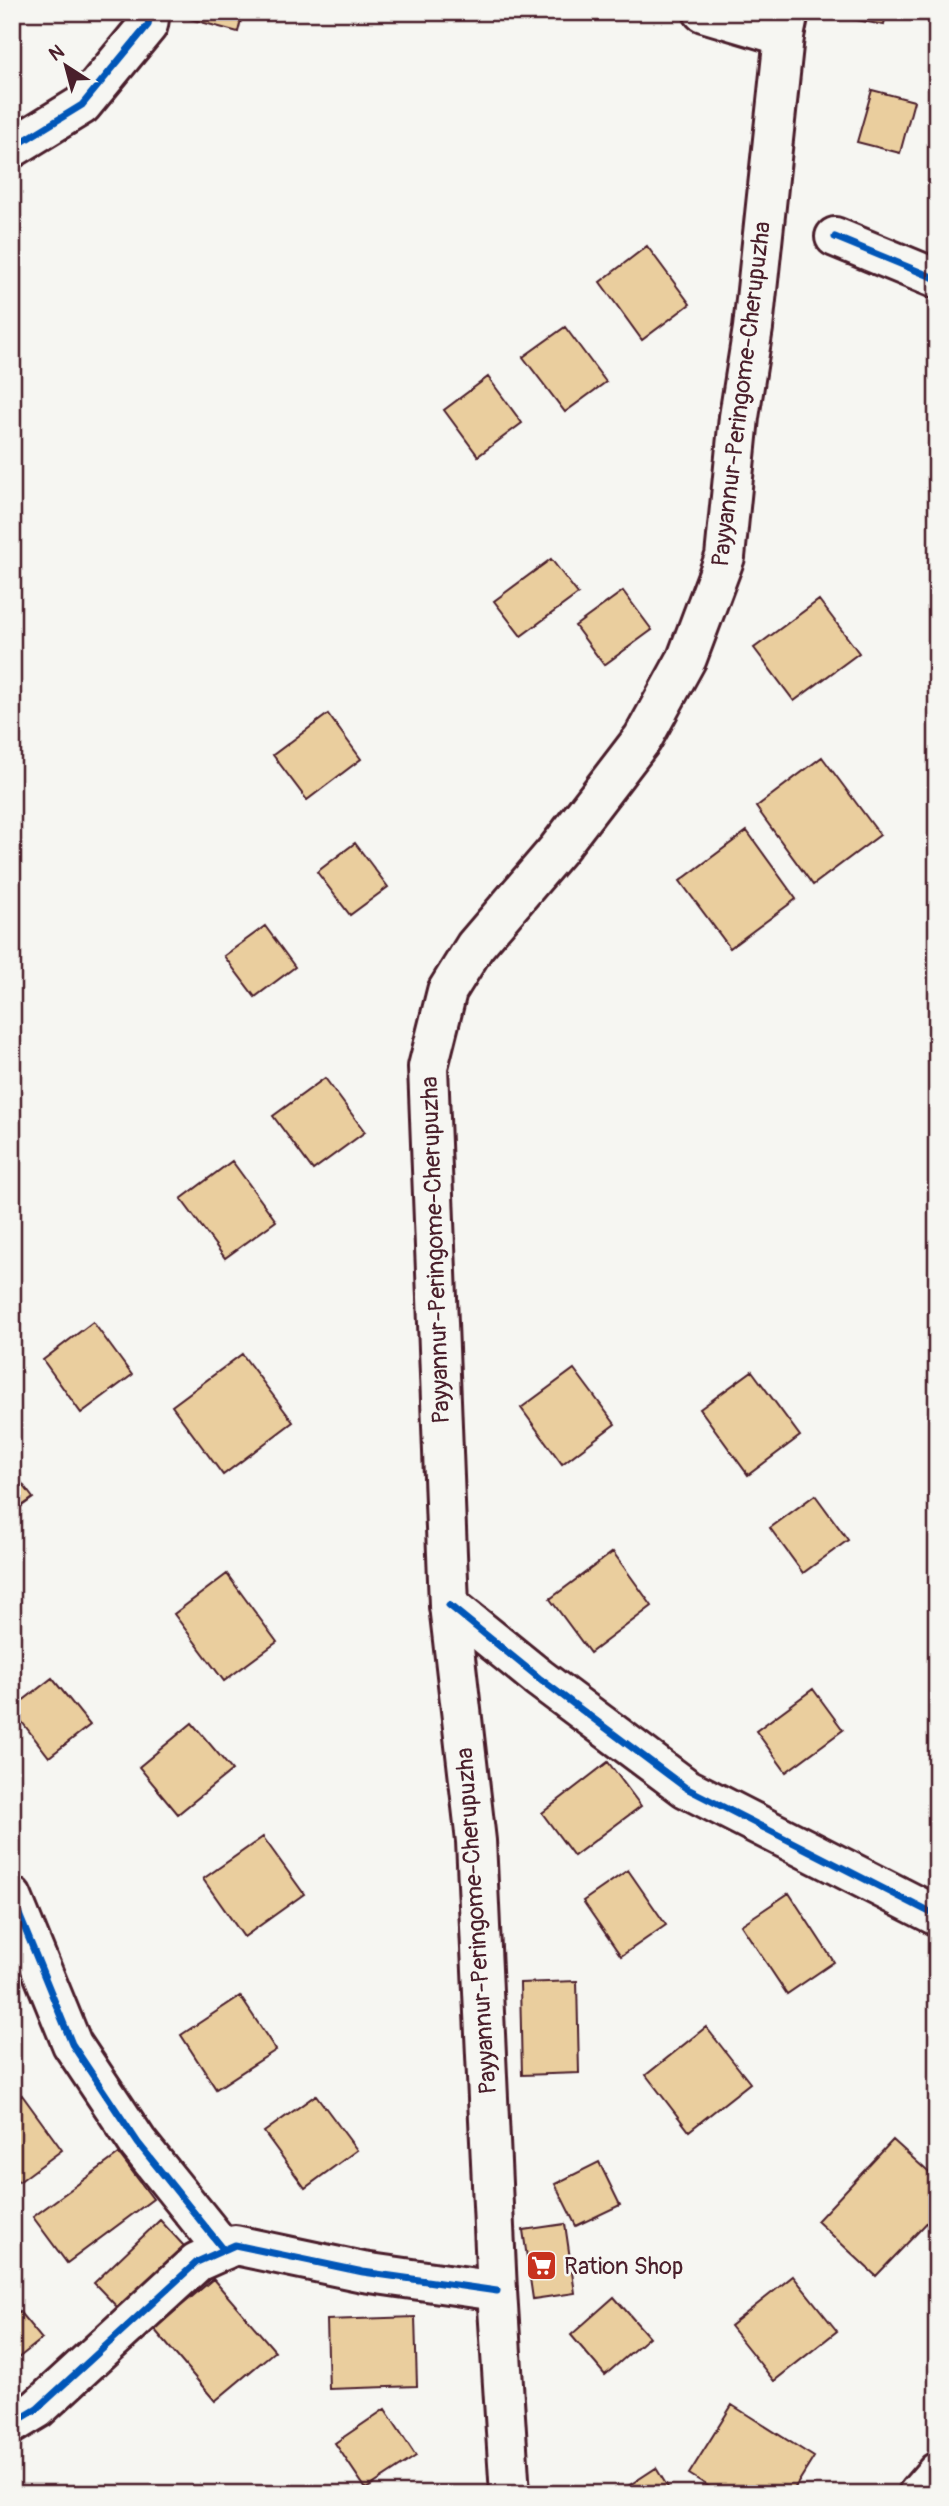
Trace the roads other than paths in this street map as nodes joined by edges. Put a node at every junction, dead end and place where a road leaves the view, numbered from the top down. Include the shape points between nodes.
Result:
1 (150, 12) edge
2 (703, 12) edge
3 (786, 24) edge
4 (12, 148) edge
5 (835, 237) dead end
6 (937, 279) edge
7 (449, 1605) junction
8 (12, 1897) edge
9 (937, 1916) edge
10 (224, 2250) junction
11 (497, 2291) junction
12 (12, 2424) edge
13 (937, 2472) edge
14 (510, 2494) edge
15 (918, 2494) edge

1 - 4 main road via 148,25 82,105
2 - 3 main road
3 - 7 main road, Payyannur-Peringome-Cherupuzha via 725,557 687,658 643,738 558,849 475,946 447,991 428,1067
5 - 6 main road
7 - 9 main road via 686,1788
7 - 11 main road, Payyannur-Peringome-Cherupuzha via 476,1841
8 - 10 main road via 72,2044 138,2144
10 - 11 main road via 235,2245 363,2272
10 - 12 main road via 197,2262 37,2409
11 - 14 main road, Payyannur-Peringome-Cherupuzha
13 - 15 main road

